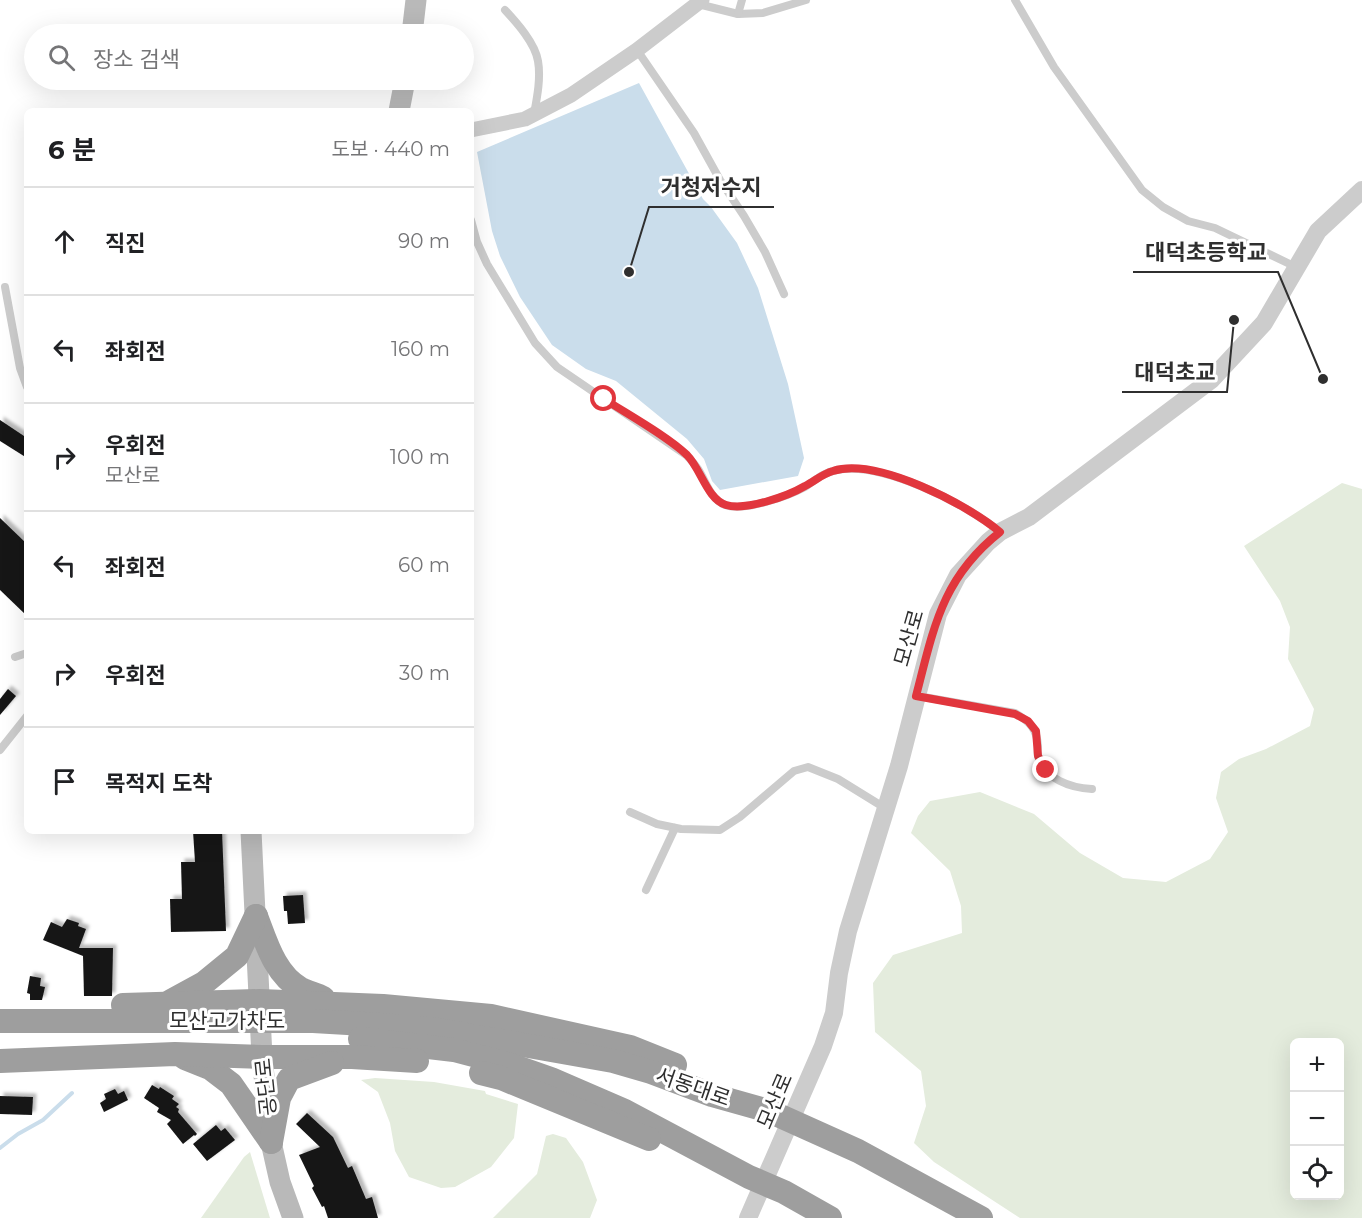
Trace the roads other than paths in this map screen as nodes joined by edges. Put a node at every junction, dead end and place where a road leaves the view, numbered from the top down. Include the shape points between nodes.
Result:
1 (416, 0) edge
2 (742, 0) edge
3 (806, 0) edge
4 (1015, 0) edge
5 (700, 2) edge
6 (505, 10) dead end
7 (738, 14) junction
8 (413, 24) edge
9 (637, 51) junction
10 (403, 90) edge
11 (400, 108) edge
12 (534, 114) junction
13 (474, 130) edge
14 (1362, 190) edge
15 (474, 231) edge
16 (1297, 267) junction
17 (5, 287) dead end
18 (784, 294) dead end
19 (24, 379) edge
20 (1000, 532) junction
21 (24, 654) edge
22 (15, 657) dead end
23 (916, 696) junction
24 (24, 720) edge
25 (0, 750) edge
26 (1092, 789) dead end
27 (885, 808) junction
28 (630, 812) dead end
29 (675, 828) junction
30 (252, 834) edge
31 (646, 890) dead end
32 (256, 916) junction
33 (260, 1001) junction
34 (336, 1003) junction
35 (167, 1004) junction
36 (0, 1007) edge
37 (0, 1021) edge
38 (73, 1028) junction
39 (380, 1033) junction
40 (0, 1037) edge
41 (175, 1054) junction
42 (262, 1057) junction
43 (352, 1057) junction
44 (0, 1061) edge
45 (769, 1110) junction
46 (272, 1142) junction
47 (749, 1177) junction
48 (293, 1218) edge
49 (748, 1218) edge
50 (830, 1218) edge
51 (981, 1218) edge

1 - 8 main road
2 - 7 lane
3 - 7 lane via 763,13
4 - 16 lane via 1054,67 1142,190 1188,221 1215,228
5 - 7 lane
5 - 9 street
6 - 12 lane via 523,30 538,61
9 - 12 street via 571,95
9 - 18 lane via 694,133 765,252
10 - 11 main road
12 - 13 street
14 - 16 street, 모산로 via 1318,231
15 - 20 lane via 487,264 535,343 557,367 687,455 713,495 726,505 745,506 771,500 835,470 857,468 914,482 985,519
16 - 20 street, 모산로 via 1264,323 1211,380 1029,517
17 - 19 lane
20 - 23 street, 모산로 via 958,574 938,615
21 - 22 lane
23 - 26 lane via 1015,714 1036,731 1038,756 1046,770 1060,782
23 - 27 street, 모산로
24 - 25 lane
27 - 29 lane via 838,779 808,767 794,771 720,830
27 - 49 street, 모산로 via 848,931 834,1013 823,1046
28 - 29 lane
29 - 31 lane
30 - 32 main road, 공단로
32 - 33 main road, 공단로
32 - 34 highway via 282,974 300,989
32 - 35 highway via 237,956
33 - 34 highway
33 - 35 highway
33 - 42 main road, 공단로
34 - 45 highway via 491,1016 630,1047 704,1076
35 - 36 highway
37 - 38 highway
38 - 39 highway, 모산고가차도 via 319,1037
38 - 40 highway
39 - 45 highway, 서동대로 via 439,1030 613,1062
39 - 47 highway via 511,1065 551,1079 624,1111
41 - 42 highway
41 - 44 highway
41 - 46 highway via 210,1068 231,1084
42 - 43 highway
42 - 46 main road, 공단로
43 - 46 highway via 289,1079 279,1098
43 - 47 highway via 446,1063 501,1078
45 - 51 highway, 서동대로 via 858,1151
46 - 48 main road, 공단로
47 - 50 highway

